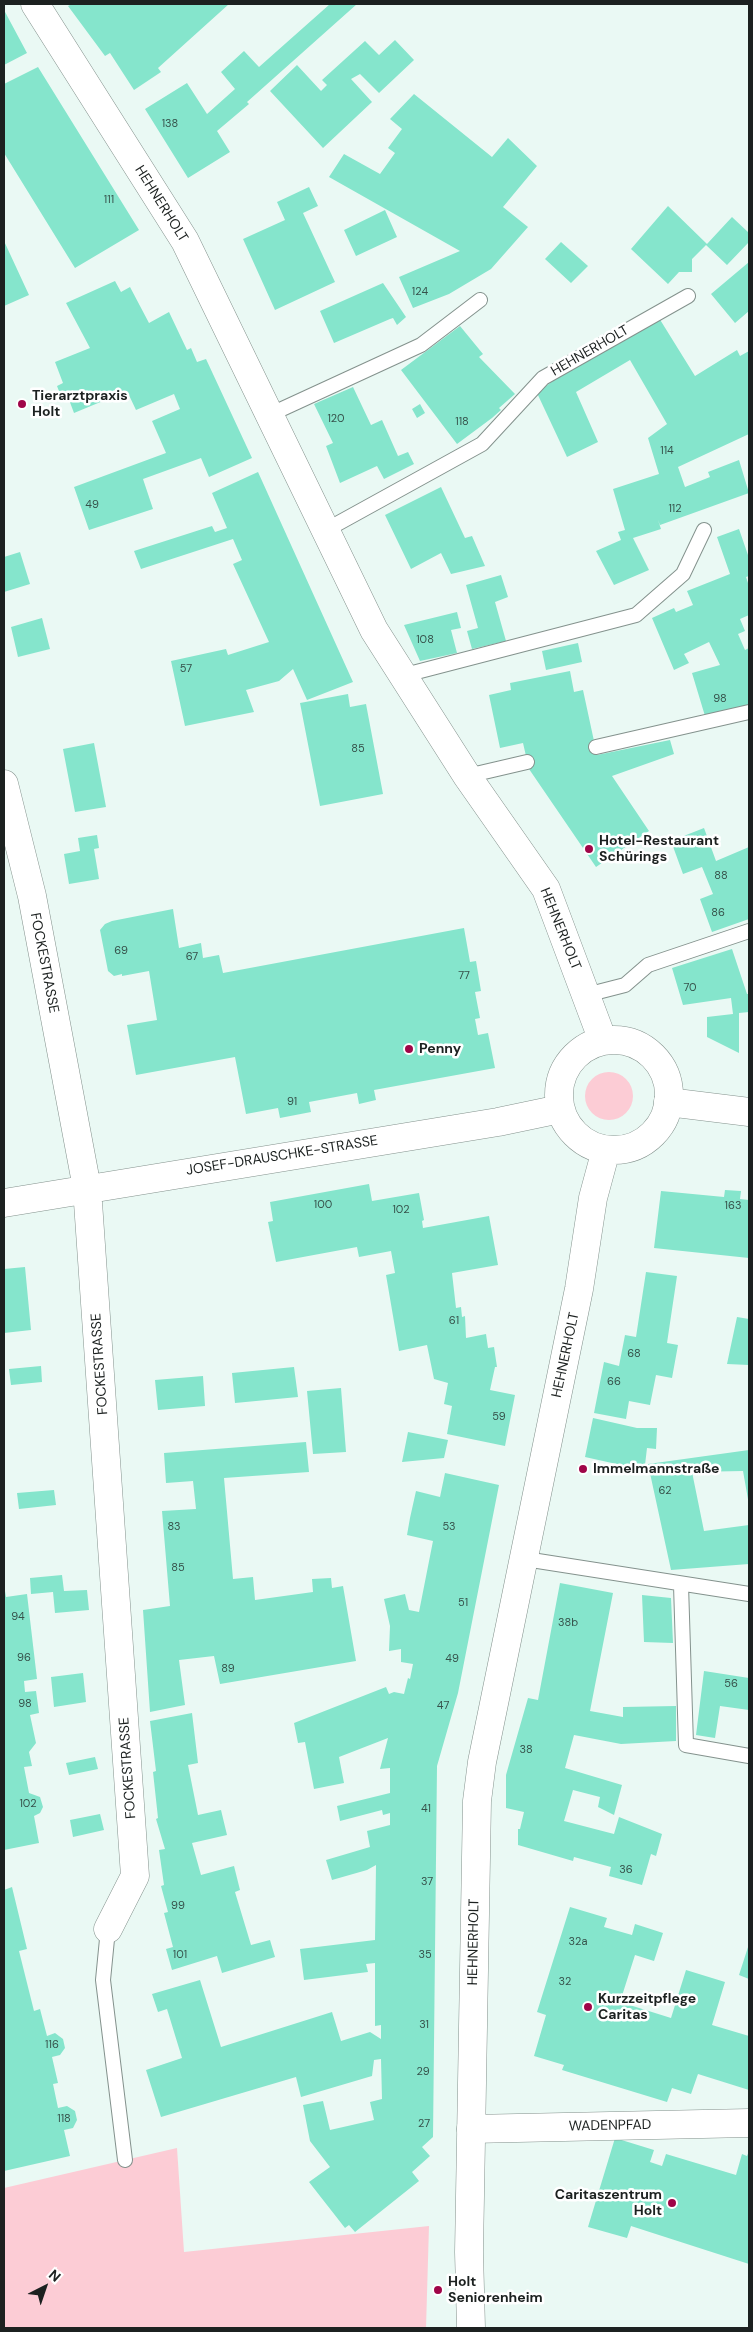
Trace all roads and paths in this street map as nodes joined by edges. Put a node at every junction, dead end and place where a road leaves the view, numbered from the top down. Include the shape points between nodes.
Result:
1 (43, 7) edge
2 (688, 296) dead end
3 (480, 300) dead end
4 (270, 415) junction
5 (326, 530) junction
6 (704, 530) dead end
7 (401, 676) junction
8 (749, 712) edge
9 (596, 748) dead end
10 (528, 762) dead end
11 (467, 776) junction
12 (5, 795) edge
13 (749, 931) edge
14 (586, 995) junction
15 (603, 1041) junction
16 (668, 1102) junction
17 (560, 1109) junction
18 (749, 1112) edge
19 (606, 1150) junction
20 (87, 1188) junction
21 (4, 1203) edge
22 (525, 1559) junction
23 (681, 1585) junction
24 (749, 1594) edge
25 (749, 1756) edge
26 (108, 1929) joint
27 (749, 2123) edge
28 (470, 2129) junction
29 (125, 2160) dead end
30 (470, 2328) edge

1 - 4 street, HEHNERHOLT via 185,241
2 - 5 lane, HEHNERHOLT via 543,378 482,444
3 - 4 lane via 420,345
4 - 5 street, HEHNERHOLT
5 - 7 street, HEHNERHOLT via 374,630
6 - 7 lane via 683,574 636,615
7 - 11 street, HEHNERHOLT
8 - 9 lane
10 - 11 lane
11 - 14 street, HEHNERHOLT via 546,890
12 - 20 street, FOCKESTRASSE via 32,896
13 - 14 lane via 648,965 625,985
14 - 15 street, HEHNERHOLT
15 - 16 street via 618,1040 651,1054 668,1085
15 - 17 street via 578,1053 566,1067 560,1081
16 - 18 street
16 - 19 street via 664,1117 646,1140 621,1150
17 - 19 street via 569,1128 585,1143
17 - 20 street, JOSEF-DRAUSCHKE-STRASSE via 498,1122
19 - 22 street, HEHNERHOLT via 593,1198 579,1289
20 - 21 street, JOSEF-DRAUSCHKE-STRASSE
20 - 26 street, FOCKESTRASSE via 135,1876
22 - 23 lane
22 - 28 street, HEHNERHOLT via 482,1762 477,1801
23 - 24 lane
23 - 25 lane via 686,1745
26 - 29 lane via 103,1980
27 - 28 street, WADENPFAD
28 - 30 street, HEHNERHOLT

